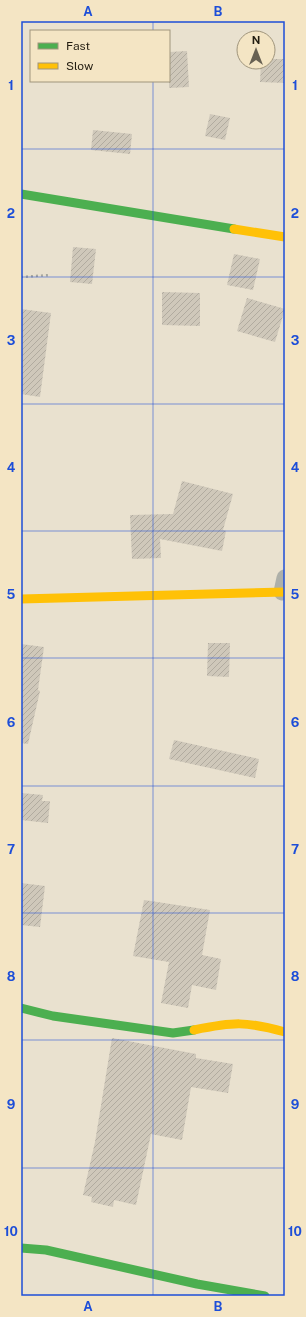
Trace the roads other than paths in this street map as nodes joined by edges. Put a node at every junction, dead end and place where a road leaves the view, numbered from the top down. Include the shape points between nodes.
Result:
1 (21, 194) edge
2 (285, 237) edge
3 (284, 588) edge
4 (21, 599) edge
5 (21, 1008) edge
6 (285, 1032) edge
7 (21, 1248) edge
8 (265, 1296) edge

1 - 2 street
3 - 4 street
5 - 6 street via 53,1016 173,1033 234,1023
7 - 8 street via 46,1250 196,1284

